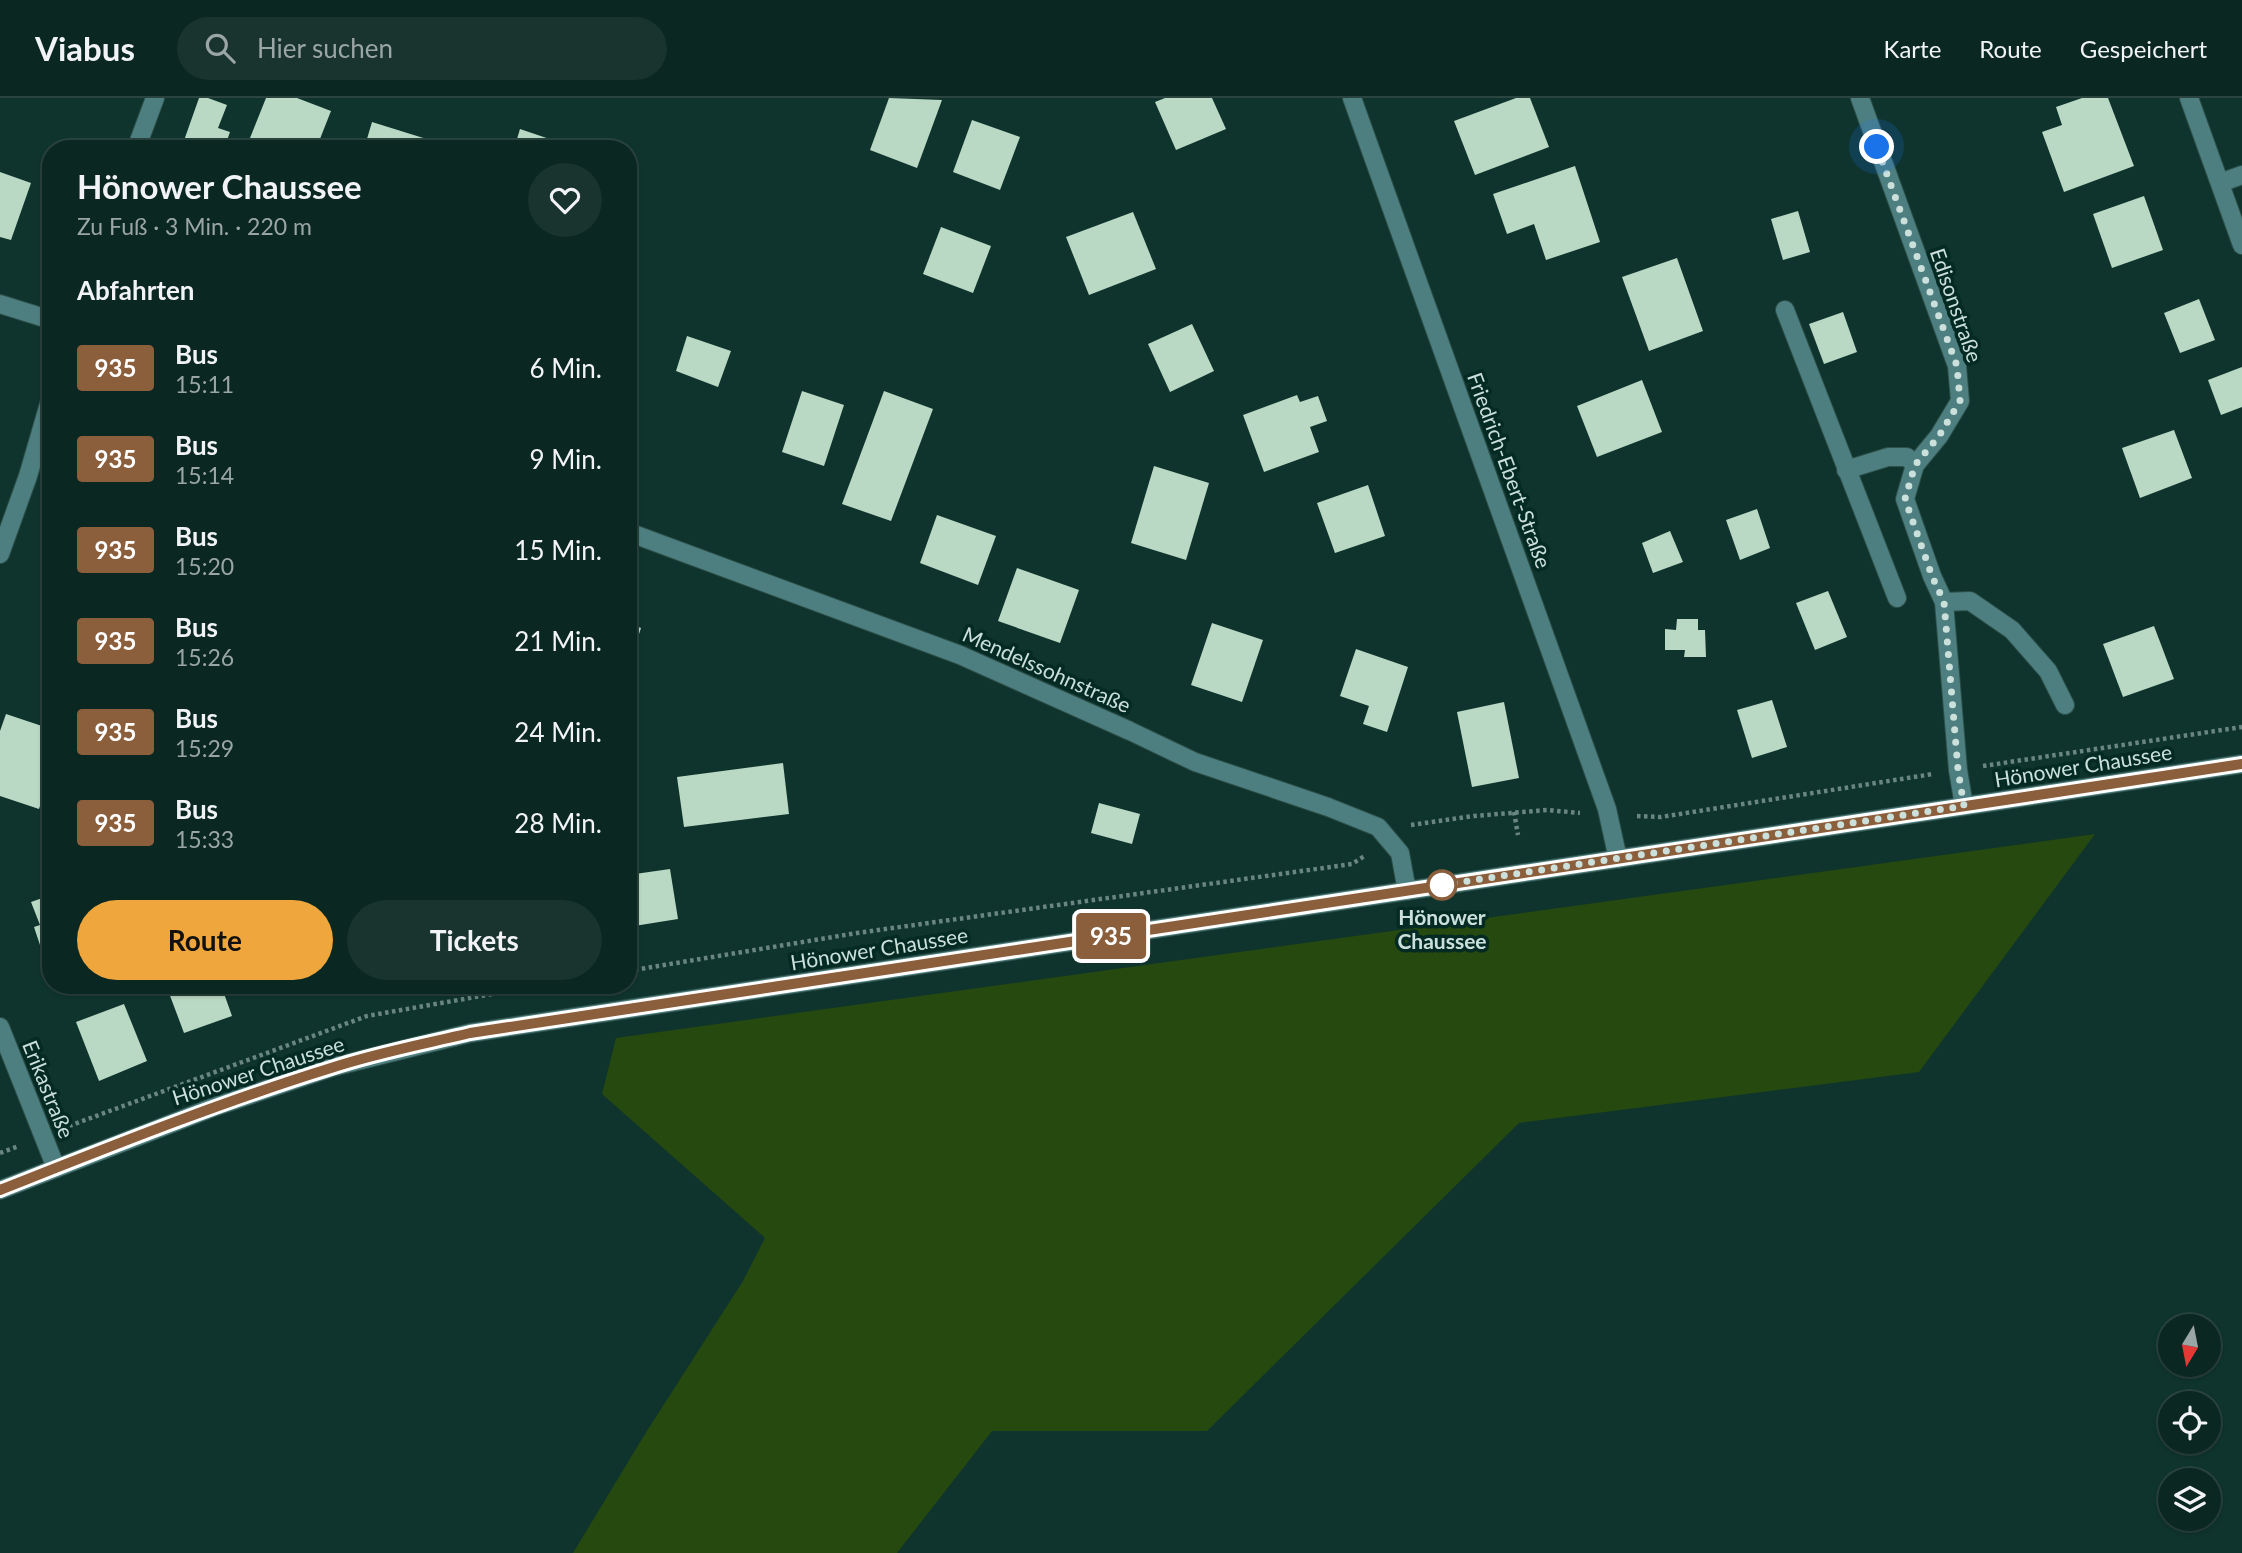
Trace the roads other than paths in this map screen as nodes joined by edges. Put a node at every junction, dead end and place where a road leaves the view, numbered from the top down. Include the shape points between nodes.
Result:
1 (155, 98) edge
2 (1352, 98) edge
3 (1860, 98) edge
4 (2189, 98) edge
5 (139, 140) edge
6 (2242, 175) edge
7 (2220, 183) junction
8 (2242, 245) edge
9 (0, 304) edge
10 (1785, 310) dead end
11 (42, 317) edge
12 (42, 428) edge
13 (1915, 465) junction
14 (1846, 470) junction
15 (637, 535) edge
16 (0, 554) edge
17 (1897, 598) dead end
18 (1944, 602) junction
19 (2065, 705) dead end
20 (2242, 764) edge
21 (1964, 806) junction
22 (1618, 859) junction
23 (1407, 891) junction
24 (0, 1027) edge
25 (56, 1168) junction
26 (0, 1190) edge

1 - 5 street
2 - 22 street, Friedrich-Ebert-Straße via 1609,816
3 - 13 street, Edisonstraße via 1957,366 1960,401
4 - 7 street
6 - 7 street
7 - 8 street
9 - 11 street
10 - 14 street
12 - 16 street
13 - 14 street via 1907,457 1888,457
13 - 18 street, Edisonstraße via 1905,499
14 - 17 street
15 - 23 street, Mendelssohnstraße via 960,655 1195,762 1378,827 1400,853
18 - 19 street via 1970,601 2012,630 2048,671
18 - 21 street, Edisonstraße
20 - 21 street, Hönower Chaussee
21 - 22 street, Hönower Chaussee
22 - 23 street, Hönower Chaussee
23 - 25 street, Hönower Chaussee via 470,1033 333,1067
24 - 25 street, Erikastraße
25 - 26 street, Hönower Chaussee

